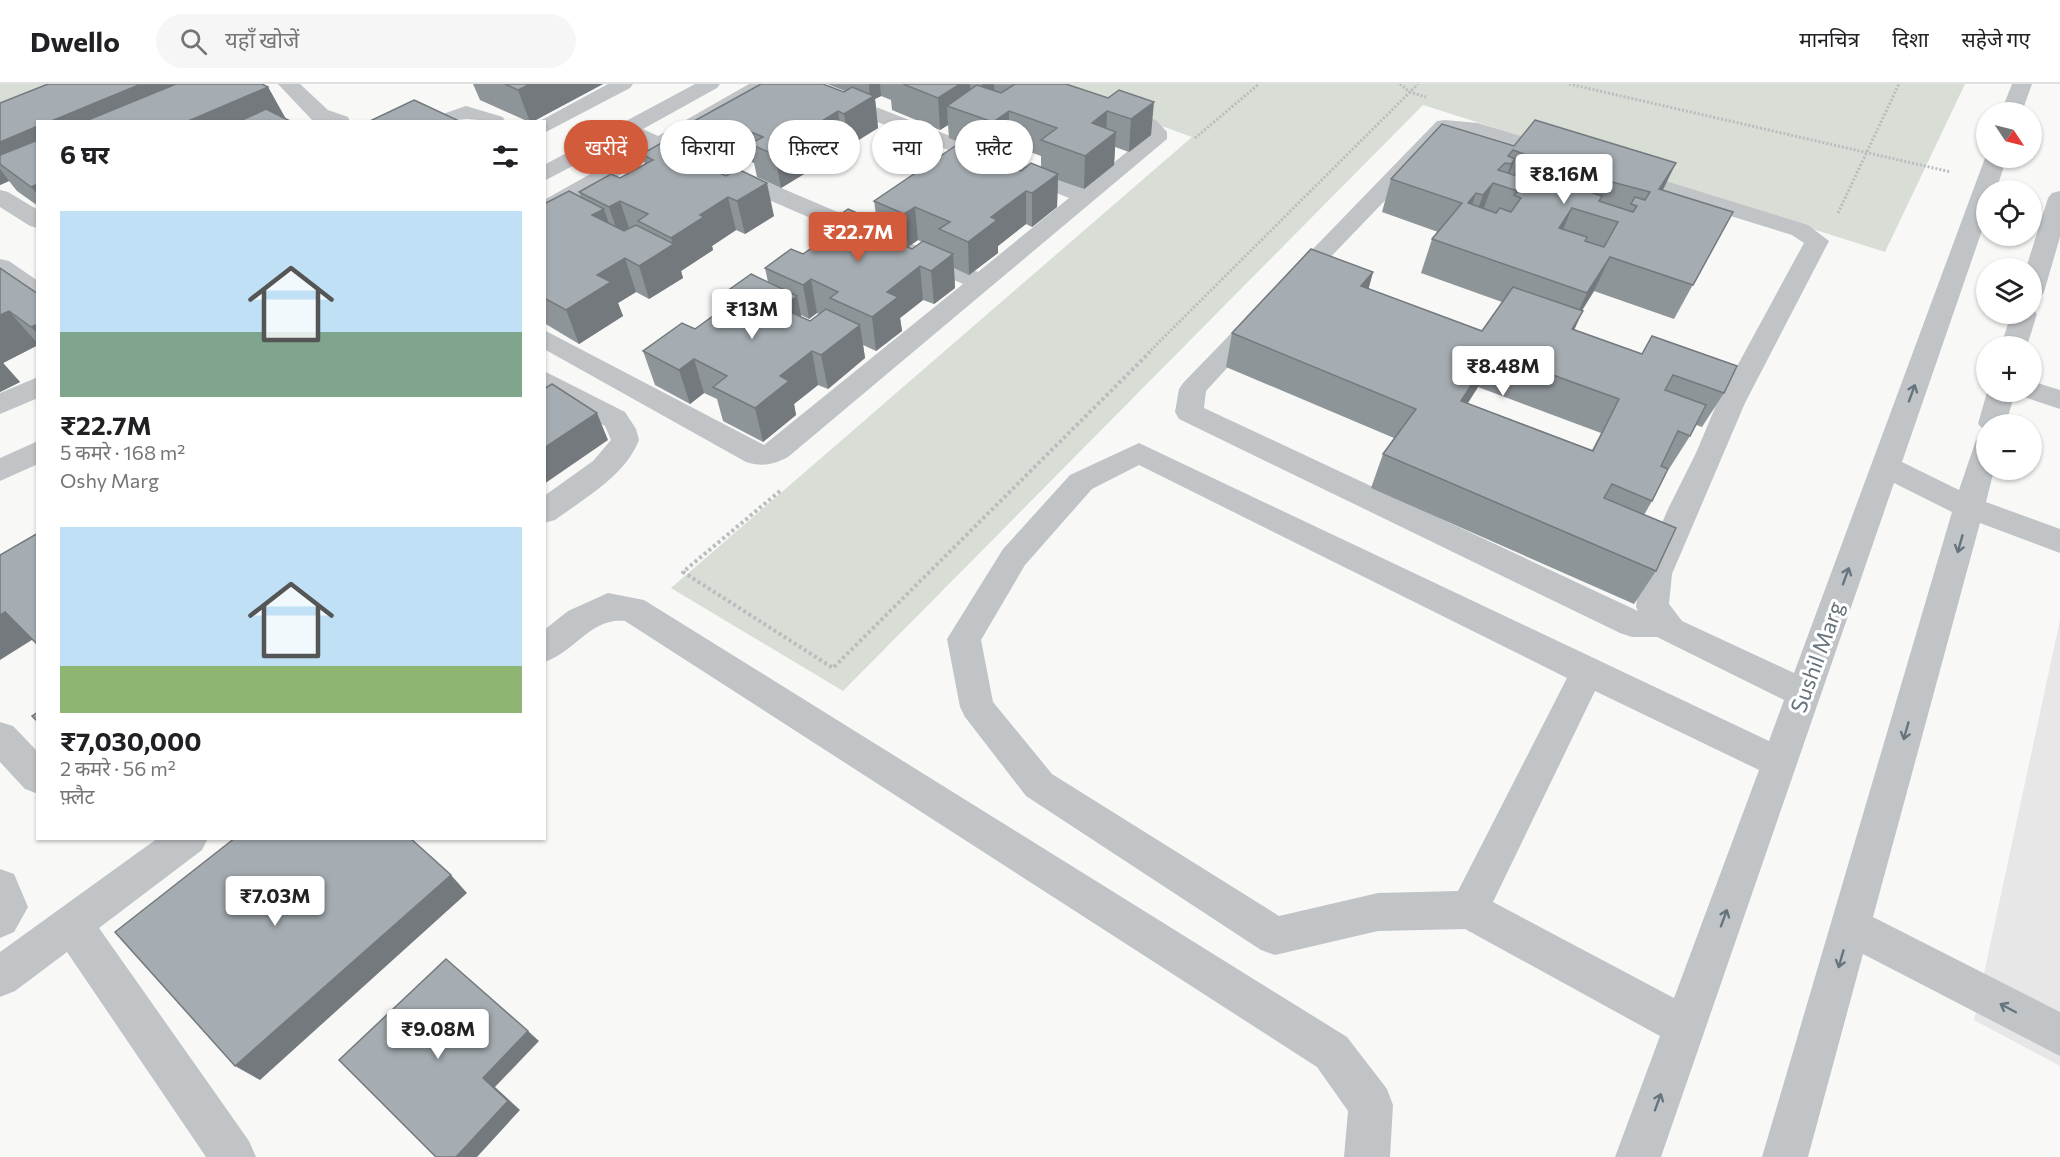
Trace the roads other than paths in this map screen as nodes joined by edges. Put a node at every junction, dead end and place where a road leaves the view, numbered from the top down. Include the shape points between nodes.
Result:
1 (288, 84) edge
2 (623, 84) edge
3 (710, 84) edge
4 (764, 84) edge
5 (799, 84) edge
6 (1030, 84) edge
7 (2022, 84) edge
8 (2016, 102) edge
9 (322, 119) edge
10 (447, 120) edge
11 (489, 120) edge
12 (644, 120) edge
13 (546, 126) edge
14 (648, 139) edge
15 (546, 140) edge
16 (659, 144) junction
17 (564, 147) edge
18 (564, 163) edge
19 (1991, 170) edge
20 (546, 173) edge
21 (1086, 196) junction
22 (0, 197) edge
23 (2060, 198) edge
24 (546, 209) edge
25 (36, 220) edge
26 (2041, 258) edge
27 (0, 266) edge
28 (981, 283) junction
29 (36, 292) edge
30 (546, 339) edge
31 (546, 381) edge
32 (36, 387) edge
33 (2042, 394) edge
34 (2060, 400) edge
35 (0, 405) edge
36 (36, 452) edge
37 (1885, 466) junction
38 (0, 471) edge
39 (1977, 480) edge
40 (1970, 508) junction
41 (546, 510) edge
42 (2060, 541) edge
43 (1666, 624) junction
44 (546, 646) edge
45 (1587, 672) junction
46 (1804, 693) junction
47 (0, 737) edge
48 (1779, 762) junction
49 (36, 776) edge
50 (186, 840) edge
51 (0, 887) edge
52 (1469, 910) junction
53 (0, 919) edge
54 (72, 924) junction
55 (1850, 926) junction
56 (0, 977) edge
57 (1685, 1027) junction
58 (2060, 1035) edge
59 (233, 1157) edge
60 (1367, 1157) edge
61 (1638, 1157) edge
62 (1785, 1157) edge

1 - 9 street
2 - 13 street
3 - 12 street
4 - 16 street
5 - 21 street
6 - 21 street via 1148,125 1156,132 1156,139
7 - 8 street
10 - 11 street via 466,112
14 - 16 street
15 - 17 street
16 - 24 street
16 - 28 street
18 - 20 street
37 -> 19 street, Sushil Marg
21 - 28 street
22 - 25 street
23 - 26 street
27 - 29 street
28 - 30 street via 768,455 756,455
31 - 41 street via 615,419 625,441 618,455
32 - 35 street
33 - 34 street
36 - 38 street
37 - 40 street
46 -> 37 street, Sushil Marg
39 - 40 street
40 - 42 street
40 -> 55 street
43 - 43 street via 1652,607 1656,574 1720,399 1817,241 1800,230 1590,165 1470,128 1445,126 1193,389 1189,412 1632,624
43 - 46 street via 1670,630
44 - 60 street via 580,620 608,606 632,609 1332,1052 1371,1105
45 - 48 street
45 - 52 street
45 - 52 street via 1139,453 1081,482 1014,557 964,639 977,706 1038,785 1275,936 1378,912
46 - 48 street, Sushil Marg
47 - 49 street
57 -> 48 street, Sushil Marg
50 - 54 street
51 - 53 street via 8,907
52 - 57 street
54 - 56 street
54 - 59 street
58 -> 55 street
55 -> 62 street
61 -> 57 street, Sushil Marg

